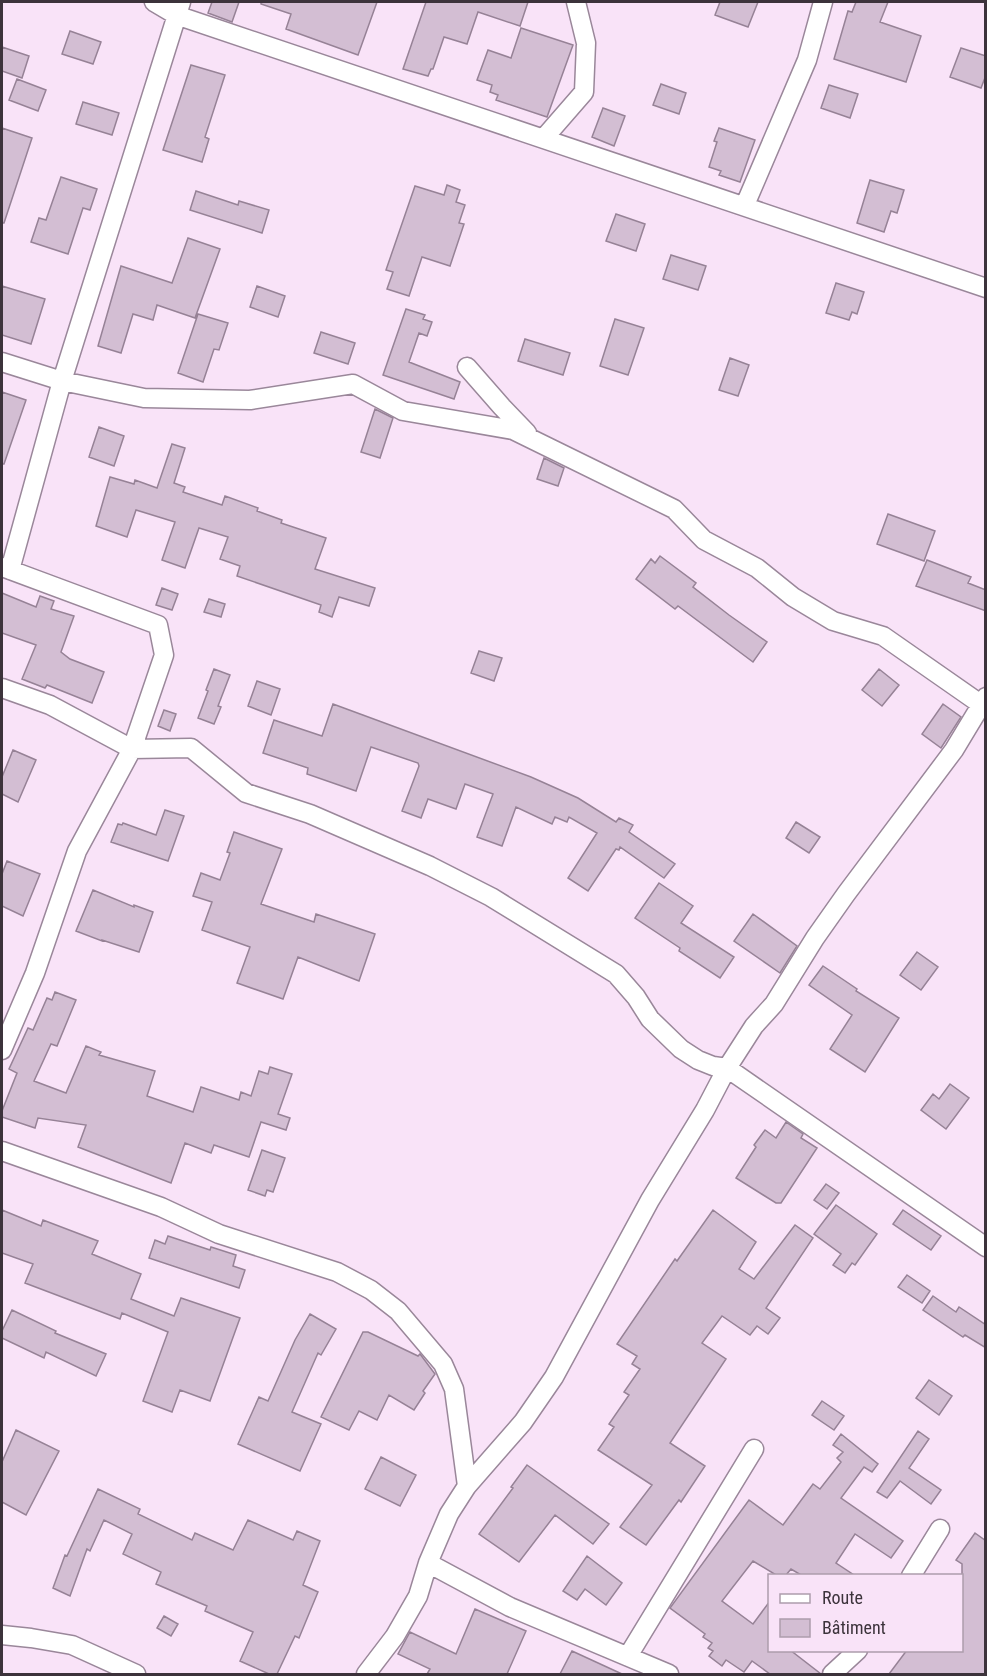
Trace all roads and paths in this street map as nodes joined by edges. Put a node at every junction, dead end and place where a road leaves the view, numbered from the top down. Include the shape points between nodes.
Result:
1 (154, 2) edge
2 (576, 2) edge
3 (823, 2) edge
4 (178, 8) edge
5 (544, 138) junction
6 (745, 205) junction
7 (986, 288) edge
8 (2, 362) edge
9 (467, 367) dead end
10 (62, 381) junction
11 (535, 440) junction
12 (6, 569) edge
13 (2, 688) edge
14 (984, 701) edge
15 (132, 749) junction
16 (2, 1050) edge
17 (727, 1068) junction
18 (2, 1151) edge
19 (986, 1247) edge
20 (754, 1449) dead end
21 (467, 1486) junction
22 (940, 1529) dead end
23 (428, 1563) junction
24 (911, 1574) edge
25 (2, 1635) edge
26 (856, 1652) edge
27 (628, 1656) junction
28 (136, 1674) edge
29 (366, 1674) edge
30 (669, 1674) edge
31 (832, 1674) edge

1 - 4 street
2 - 5 street via 586,43 584,92
3 - 6 street via 807,60
4 - 5 street via 393,89
4 - 10 street
5 - 6 street
6 - 7 street
8 - 10 street
9 - 11 street
10 - 11 street via 144,398 250,400 353,384 403,411 513,430
10 - 12 street
11 - 14 street via 674,508 704,540 757,568 793,597 833,621 883,636
12 - 15 street via 158,625 164,655
13 - 15 street via 50,705
14 - 17 street via 954,750 827,920 774,1004 754,1026
15 - 16 street via 77,851 35,973
15 - 17 street via 191,748 246,793 310,814 491,897 616,974 650,1019 681,1048 698,1060
17 - 19 street
17 - 21 street via 554,1377 523,1422
18 - 21 street via 161,1207 219,1234 337,1272 371,1290 398,1311 443,1364 454,1389
20 - 27 street
21 - 23 street via 449,1514
22 - 24 street
23 - 27 street via 510,1607
23 - 29 street via 418,1596 395,1636
25 - 28 street via 72,1645
26 - 31 street
27 - 30 street

